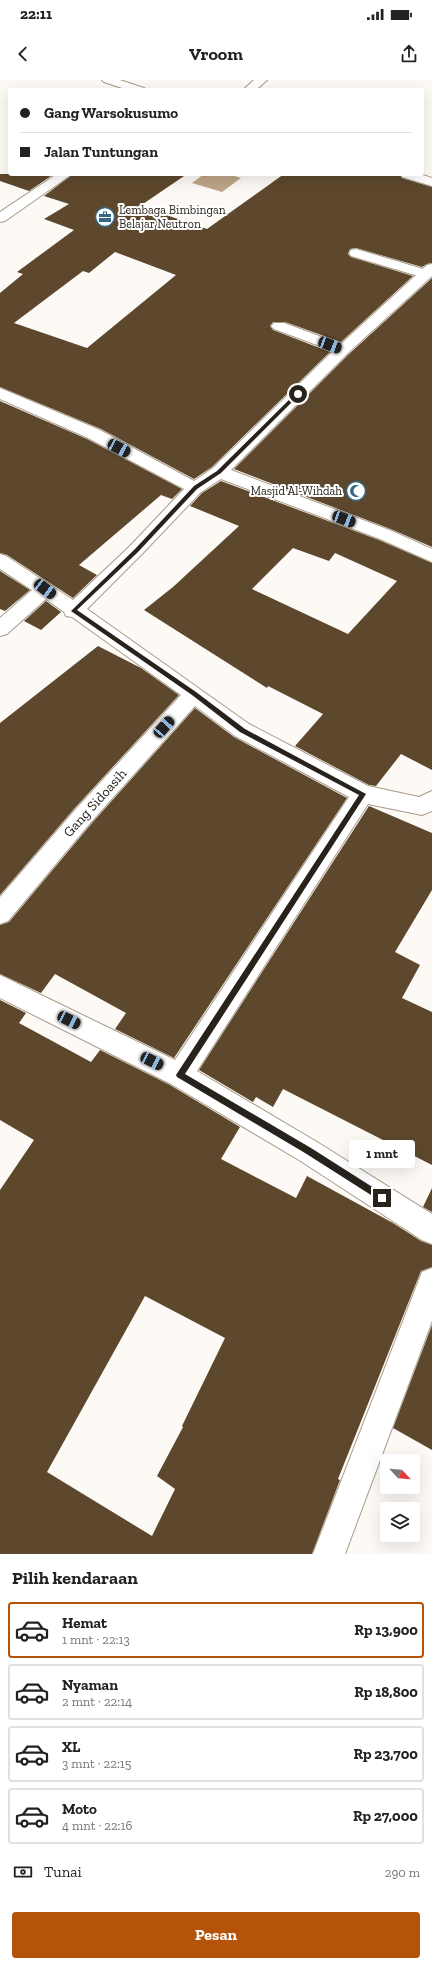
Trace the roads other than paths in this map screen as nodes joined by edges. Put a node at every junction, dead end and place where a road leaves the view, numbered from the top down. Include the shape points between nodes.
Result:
1 (108, 80) edge
2 (261, 80) edge
3 (134, 88) edge
4 (251, 88) edge
5 (63, 176) edge
6 (413, 176) edge
7 (432, 182) edge
8 (0, 218) edge
9 (356, 253) dead end
10 (428, 271) edge
11 (280, 326) dead end
12 (343, 350) junction
13 (0, 393) edge
14 (219, 472) junction
15 (195, 488) junction
16 (432, 556) edge
17 (0, 560) edge
18 (45, 589) junction
19 (73, 611) junction
20 (0, 629) edge
21 (194, 694) junction
22 (363, 794) junction
23 (432, 800) edge
24 (0, 914) edge
25 (0, 986) edge
26 (180, 1075) junction
27 (432, 1230) edge
28 (432, 1282) edge
29 (329, 1554) edge

1 - 3 street
2 - 4 street
5 - 8 street
6 - 7 street
9 - 10 street
10 - 12 street
11 - 12 street
12 - 14 street
13 - 15 street via 94,434
14 - 15 street
14 - 16 street via 386,535
15 - 19 street
17 - 18 street
18 - 19 street
18 - 20 street
19 - 21 street
21 - 22 street via 242,730
21 - 24 street, Gang Sidoasih via 83,816
22 - 23 street via 422,806
22 - 26 street
25 - 26 street
26 - 27 street via 308,1150
28 - 29 street

